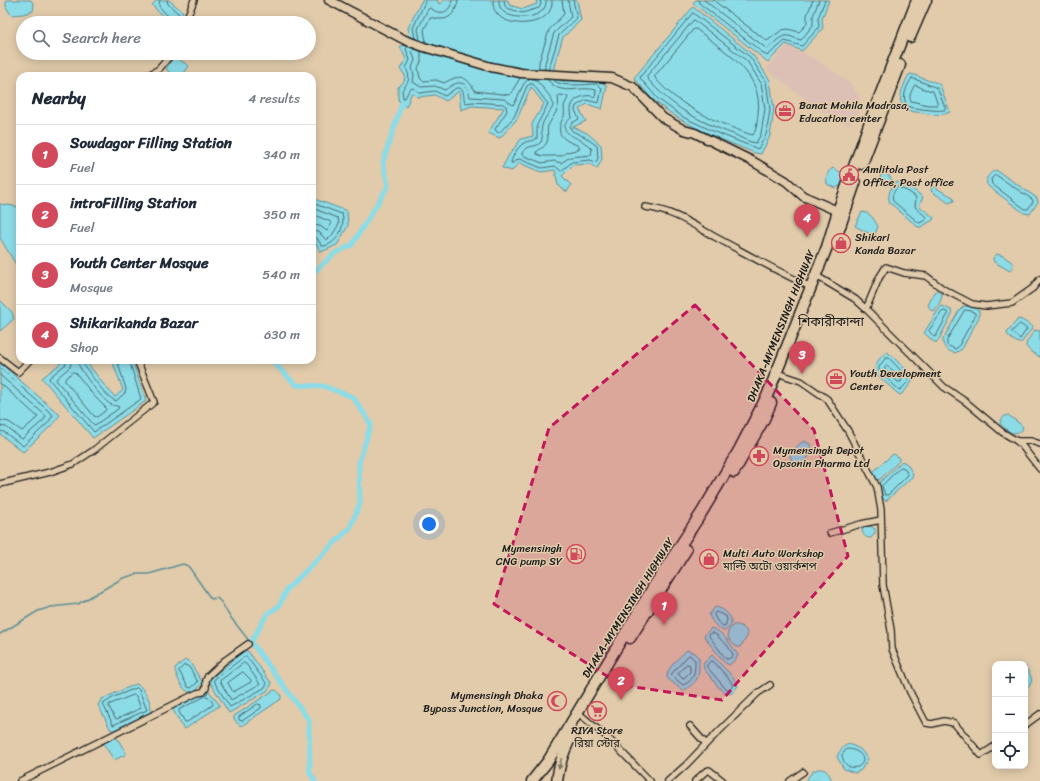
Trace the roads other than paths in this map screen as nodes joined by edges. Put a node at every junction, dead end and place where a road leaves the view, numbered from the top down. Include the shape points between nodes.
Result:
1 (194, 0) edge
2 (329, 0) edge
3 (917, 0) edge
4 (926, 0) edge
5 (187, 16) edge
6 (166, 60) edge
7 (154, 72) edge
8 (645, 207) dead end
9 (841, 213) junction
10 (820, 278) junction
11 (1040, 279) edge
12 (810, 287) junction
13 (866, 309) junction
14 (0, 358) edge
15 (26, 364) edge
16 (139, 364) edge
17 (783, 375) junction
18 (1017, 441) junction
19 (1040, 444) edge
20 (1040, 469) edge
21 (0, 484) edge
22 (881, 520) junction
23 (830, 533) dead end
24 (248, 644) dead end
25 (770, 685) dead end
26 (1040, 714) edge
27 (582, 716) junction
28 (1028, 723) edge
29 (690, 726) dead end
30 (706, 744) junction
31 (992, 748) edge
32 (803, 772) dead end
33 (20, 781) edge
34 (532, 781) edge
35 (557, 781) edge
36 (650, 781) edge
37 (668, 781) edge
38 (695, 781) edge
39 (723, 781) edge
40 (790, 781) edge

1 - 5 street
2 - 9 street via 424,48 505,71 612,78 633,87 663,118 752,161 786,181 803,196
3 - 9 highway, DHAKA-MYMENSINGH HIGHWAY via 872,116
4 - 9 highway, DHAKA-MYMENSINGH HIGHWAY
6 - 7 street
8 - 12 street via 660,209 678,216 759,262
9 - 10 highway, DHAKA-MYMENSINGH HIGHWAY
9 - 12 highway, DHAKA-MYMENSINGH HIGHWAY
10 - 13 street
10 - 17 highway, DHAKA-MYMENSINGH HIGHWAY
11 - 13 street via 1012,303 986,306 972,304 926,276 886,267
12 - 34 highway, DHAKA-MYMENSINGH HIGHWAY via 767,396 739,450 564,736
13 - 18 street via 944,387
14 - 15 street via 18,372
16 - 21 street via 154,402 73,464
17 - 22 street via 801,381 827,399 848,431 877,487
17 - 27 highway, DHAKA-MYMENSINGH HIGHWAY via 764,419 742,460
18 - 19 street
18 - 20 street via 1027,450
22 - 23 street
22 - 31 street via 883,585 892,649 910,692 926,723 954,723 981,755
24 - 33 street via 208,676 203,692 157,712
25 - 30 street via 758,693
26 - 28 street
27 -> 35 highway, DHAKA-MYMENSINGH HIGHWAY via 564,752
27 - 36 street via 607,737
29 - 30 street
30 - 37 street
32 - 40 street
38 - 39 street via 709,770

